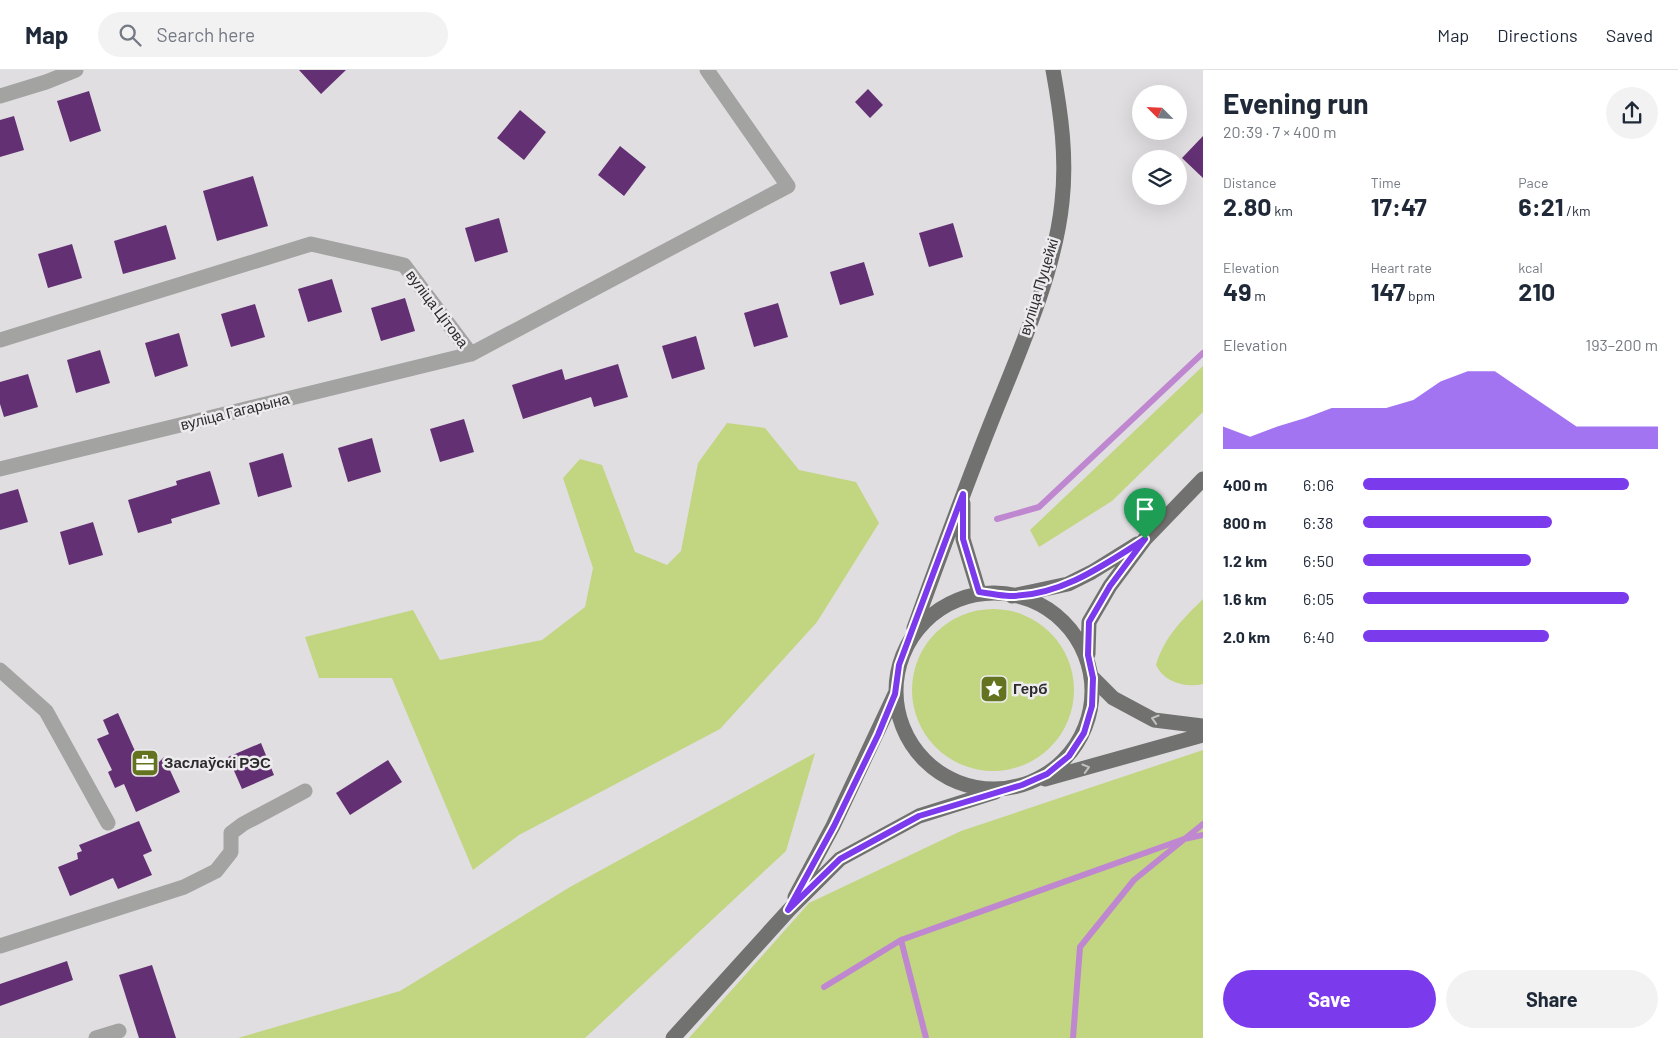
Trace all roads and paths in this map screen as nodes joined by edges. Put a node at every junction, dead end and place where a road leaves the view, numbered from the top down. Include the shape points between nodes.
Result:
1 (76, 70) edge
2 (707, 70) edge
3 (1053, 70) edge
4 (0, 96) edge
5 (0, 340) edge
6 (471, 354) junction
7 (0, 469) edge
8 (1203, 479) edge
9 (963, 494) junction
10 (1145, 539) junction
11 (979, 592) junction
12 (1011, 596) junction
13 (910, 638) junction
14 (1088, 655) junction
15 (0, 670) edge
16 (1093, 678) junction
17 (895, 694) junction
18 (1203, 726) edge
19 (1203, 735) edge
20 (1022, 785) junction
21 (1006, 788) junction
22 (305, 792) dead end
23 (108, 822) dead end
24 (788, 910) junction
25 (0, 946) edge
26 (120, 1031) dead end
27 (96, 1038) edge
28 (673, 1038) edge

1 - 4 street
2 - 6 street, вуліца Цітова via 788,186
3 - 9 main road, вуліца Пуцейкі via 1061,114 1064,164 1062,203 1052,251 1038,300
5 - 6 street, вуліца Цітова via 311,244 404,265
6 - 7 street, вуліца Гагарына
8 - 10 main road
9 - 11 main road, вуліца Пуцейкі via 963,539
9 - 13 main road, вуліца Пуцейкі
10 - 12 main road via 1068,584
10 - 14 main road via 1110,586 1089,622
11 - 12 main road
11 - 13 main road via 952,600 928,616
12 - 14 main road via 1038,606 1076,632
13 - 17 main road, вуліца Пуцейкі via 899,665
14 - 16 main road
15 - 23 street via 46,711
18 -> 16 main road via 1154,720 1113,698
16 - 20 main road via 1092,706 1084,733 1069,756 1047,774
17 - 21 main road via 900,721 912,745 930,765 962,783 979,788
17 - 24 main road via 834,826
20 -> 19 main road
20 - 21 main road
21 - 24 main road via 919,816 840,859
22 - 25 street via 231,832 230,852 216,871 184,886
24 - 28 main road
26 - 27 street

